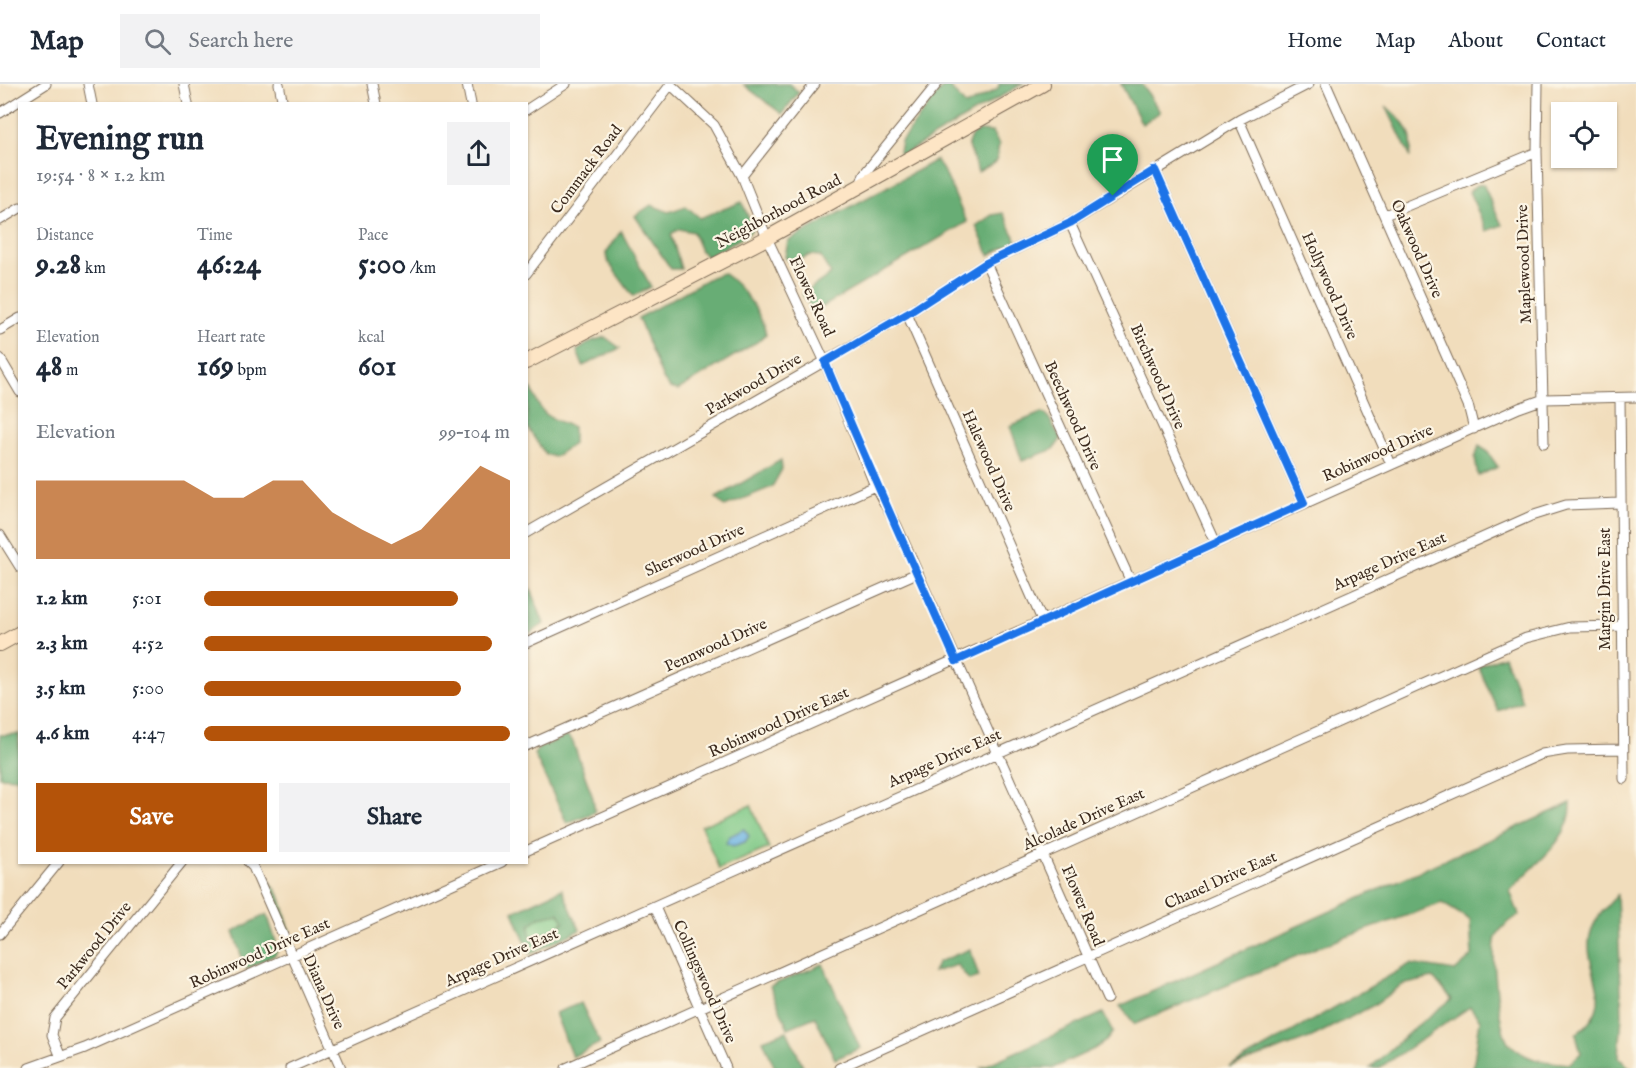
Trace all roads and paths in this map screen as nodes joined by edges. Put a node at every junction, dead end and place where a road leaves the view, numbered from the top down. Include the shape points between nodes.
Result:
1 (46, 84) edge
2 (88, 84) edge
3 (184, 84) edge
4 (279, 84) edge
5 (372, 84) edge
6 (467, 84) edge
7 (566, 84) edge
8 (670, 84) edge
9 (815, 84) edge
10 (937, 84) edge
11 (1043, 84) edge
12 (1309, 84) edge
13 (1326, 84) edge
14 (1538, 84) edge
15 (92, 102) edge
16 (188, 102) edge
17 (283, 102) edge
18 (376, 102) edge
19 (471, 102) edge
20 (528, 109) edge
21 (0, 113) edge
22 (1239, 120) junction
23 (1537, 152) junction
24 (1155, 170) junction
25 (742, 176) junction
26 (860, 186) junction
27 (18, 209) edge
28 (1385, 215) junction
29 (0, 220) edge
30 (1070, 223) junction
31 (767, 238) junction
32 (986, 263) junction
33 (528, 271) edge
34 (907, 314) junction
35 (18, 319) edge
36 (0, 330) edge
37 (0, 358) edge
38 (528, 361) edge
39 (825, 362) junction
40 (18, 389) edge
41 (1636, 397) edge
42 (1620, 398) junction
43 (1544, 399) junction
44 (1474, 429) junction
45 (1544, 443) dead end
46 (1391, 464) junction
47 (875, 486) junction
48 (1304, 503) junction
49 (1620, 503) junction
50 (528, 532) edge
51 (0, 535) edge
52 (1216, 543) junction
53 (18, 564) edge
54 (917, 573) junction
55 (1131, 582) junction
56 (1042, 620) junction
57 (1621, 627) junction
58 (18, 634) edge
59 (528, 642) edge
60 (0, 644) edge
61 (956, 661) junction
62 (528, 745) edge
63 (1622, 748) junction
64 (997, 752) junction
65 (1624, 779) dead end
66 (528, 850) edge
67 (1044, 855) junction
68 (57, 864) edge
69 (180, 864) edge
70 (498, 864) edge
71 (250, 865) edge
72 (655, 907) junction
73 (0, 934) edge
74 (291, 956) junction
75 (1088, 957) junction
76 (1107, 999) dead end
77 (700, 1009) junction
78 (332, 1049) junction
79 (60, 1055) junction
80 (29, 1068) edge
81 (290, 1068) edge
82 (341, 1068) edge
83 (566, 1068) edge
84 (726, 1068) edge
85 (839, 1068) edge

1 - 21 street
2 - 15 street
3 - 16 street
4 - 17 street
5 - 18 street
6 - 19 street
7 - 20 street
8 - 25 street, Flower Road via 714,125
8 - 33 street, Commack Road
9 - 25 street
10 - 26 street via 864,174
11 - 26 main road, Neighborhood Road
12 - 22 street, Parkwood Drive
13 - 28 street, Oakwood Drive
14 - 23 street, Maplewood Drive
22 - 24 street, Parkwood Drive
22 - 46 street, Hollywood Drive
23 - 28 street
23 - 43 street, Maplewood Drive
24 - 30 street, Parkwood Drive
24 - 48 street
25 - 31 street, Flower Road
26 - 31 main road, Neighborhood Road
27 - 29 street
28 - 44 street, Oakwood Drive via 1468,405
30 - 32 street, Parkwood Drive
30 - 52 street, Birchwood Drive
31 - 38 main road, Neighborhood Road
31 - 39 street, Flower Road
32 - 34 street, Parkwood Drive
32 - 55 street, Beechwood Drive
34 - 39 street, Parkwood Drive
34 - 56 street, Halewood Drive
35 - 36 street
37 - 40 street
39 - 47 street, Flower Road
39 - 50 street, Parkwood Drive
41 - 42 street, Robinwood Drive
42 - 43 street, Robinwood Drive
42 - 49 street, Margin Drive East
43 - 44 street, Robinwood Drive
43 - 45 street, Maplewood Drive
44 - 46 street, Robinwood Drive
46 - 48 street, Robinwood Drive
47 - 54 street, Flower Road
47 - 59 street, Sherwood Drive
48 - 52 street, Robinwood Drive
49 - 57 street, Margin Drive East
49 - 64 street, Arpage Drive East via 1566,505 1531,516
51 - 53 street
52 - 55 street, Robinwood Drive
54 - 61 street, Flower Road
54 - 62 street, Pennwood Drive
55 - 56 street, Robinwood Drive
56 - 61 street, Robinwood Drive East
57 - 63 street, Margin Drive East
57 - 67 street, Alcolade Drive East via 1570,627 1526,638
58 - 60 main road
61 - 64 street, Flower Road
61 - 66 street, Robinwood Drive East
63 - 65 street, Margin Drive East
63 - 75 street, Chanel Drive East via 1542,754
64 - 67 street, Flower Road
64 - 72 street, Arpage Drive East
67 - 75 street, Flower Road
67 - 77 street, Alcolade Drive East
68 - 73 street
69 - 79 street, Parkwood Drive via 55,1018 52,1035
70 - 74 street, Robinwood Drive East
71 - 74 street, Diana Drive
72 - 77 street, Collingswood Drive
72 - 78 street, Arpage Drive East
74 - 78 street, Diana Drive
74 - 79 street, Robinwood Drive East via 85,1048
75 - 76 street, Flower Road
75 - 85 street, Chanel Drive East
77 - 83 street, Alcolade Drive East
77 - 84 street, Collingswood Drive
78 - 81 street, Arpage Drive East
78 - 82 street, Diana Drive
79 - 80 street, Robinwood Drive East

